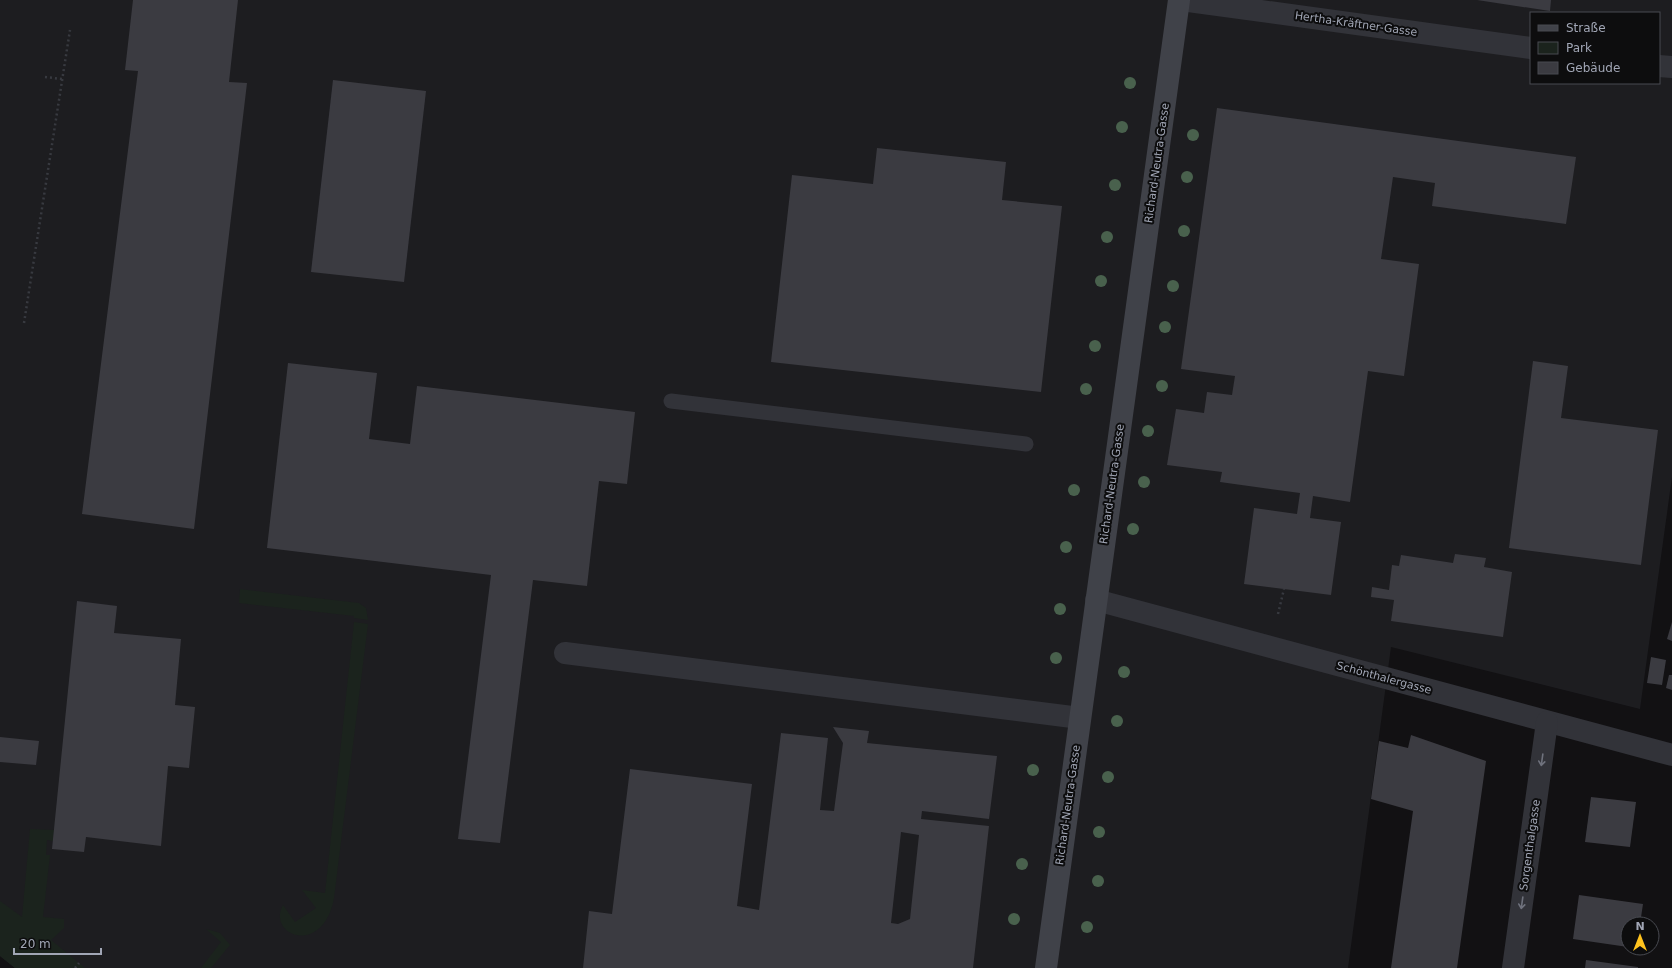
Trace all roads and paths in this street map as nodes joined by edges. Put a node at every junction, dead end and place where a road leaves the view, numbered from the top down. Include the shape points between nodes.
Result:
1 (1180, 0) edge
2 (70, 30) dead end
3 (1530, 48) edge
4 (1660, 66) edge
5 (1672, 67) edge
6 (45, 77) dead end
7 (62, 79) junction
8 (24, 323) dead end
9 (671, 401) dead end
10 (1026, 444) dead end
11 (1284, 589) dead end
12 (1096, 600) junction
13 (1278, 614) dead end
14 (565, 653) dead end
15 (1080, 718) junction
16 (1547, 722) junction
17 (1672, 755) edge
18 (79, 963) dead end
19 (75, 968) edge
20 (1046, 968) edge
21 (1513, 968) edge

1 - 3 street, Hertha-Kräftner-Gasse
1 - 12 street, Richard-Neutra-Gasse
2 - 7 path
4 - 5 street
6 - 7 path
7 - 8 path
9 - 10 lane
11 - 13 path
12 - 15 street, Richard-Neutra-Gasse
12 - 16 street, Schönthalergasse
14 - 15 street
15 - 20 street, Richard-Neutra-Gasse
16 - 17 street, Schönthalergasse
16 -> 21 street, Sorgenthalgasse
18 - 19 path

